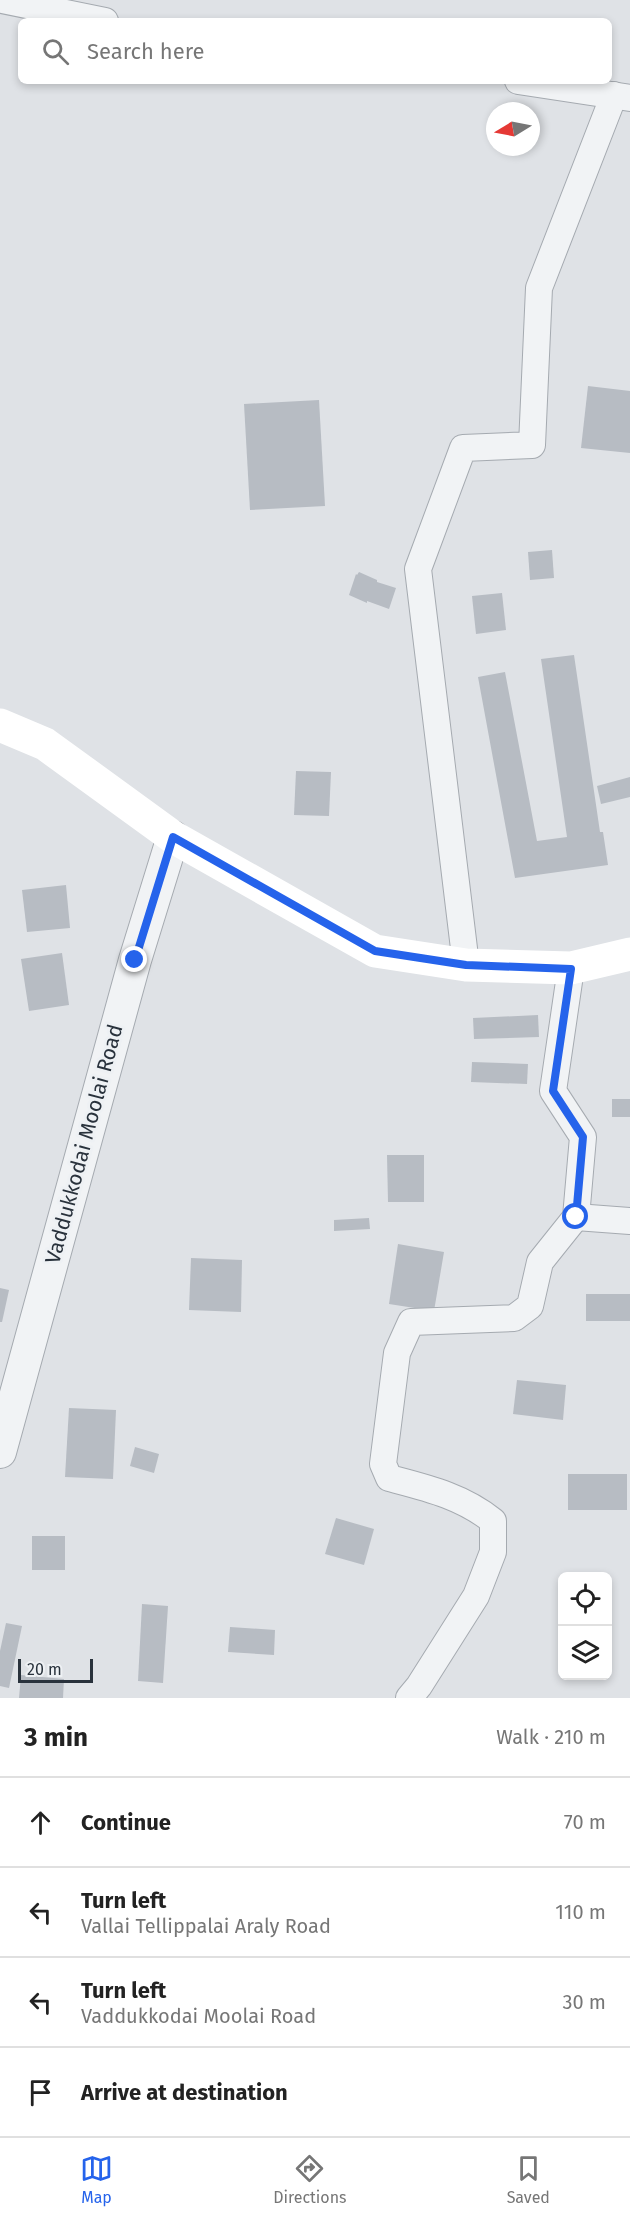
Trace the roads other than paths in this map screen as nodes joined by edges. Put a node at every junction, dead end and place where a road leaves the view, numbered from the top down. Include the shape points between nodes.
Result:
1 (2, 0) edge
2 (90, 18) edge
3 (539, 84) edge
4 (622, 96) edge
5 (0, 725) edge
6 (173, 837) junction
7 (630, 954) edge
8 (466, 965) junction
9 (571, 969) junction
10 (576, 1217) junction
11 (630, 1221) edge
12 (0, 1452) edge
13 (409, 1698) edge

1 - 2 street
3 - 4 street
4 - 8 street via 539,288 532,445 463,448 418,569
5 - 6 main road via 45,744
6 - 8 main road via 375,951
6 - 12 street, Vaddukkodai Moolai Road via 135,960
7 - 9 main road
8 - 9 main road
9 - 10 street via 553,1091 583,1137
10 - 11 street
10 - 13 street via 540,1262 530,1306 514,1318 411,1322 398,1353 383,1464 388,1478 448,1494 476,1507 493,1521 494,1552 476,1596

